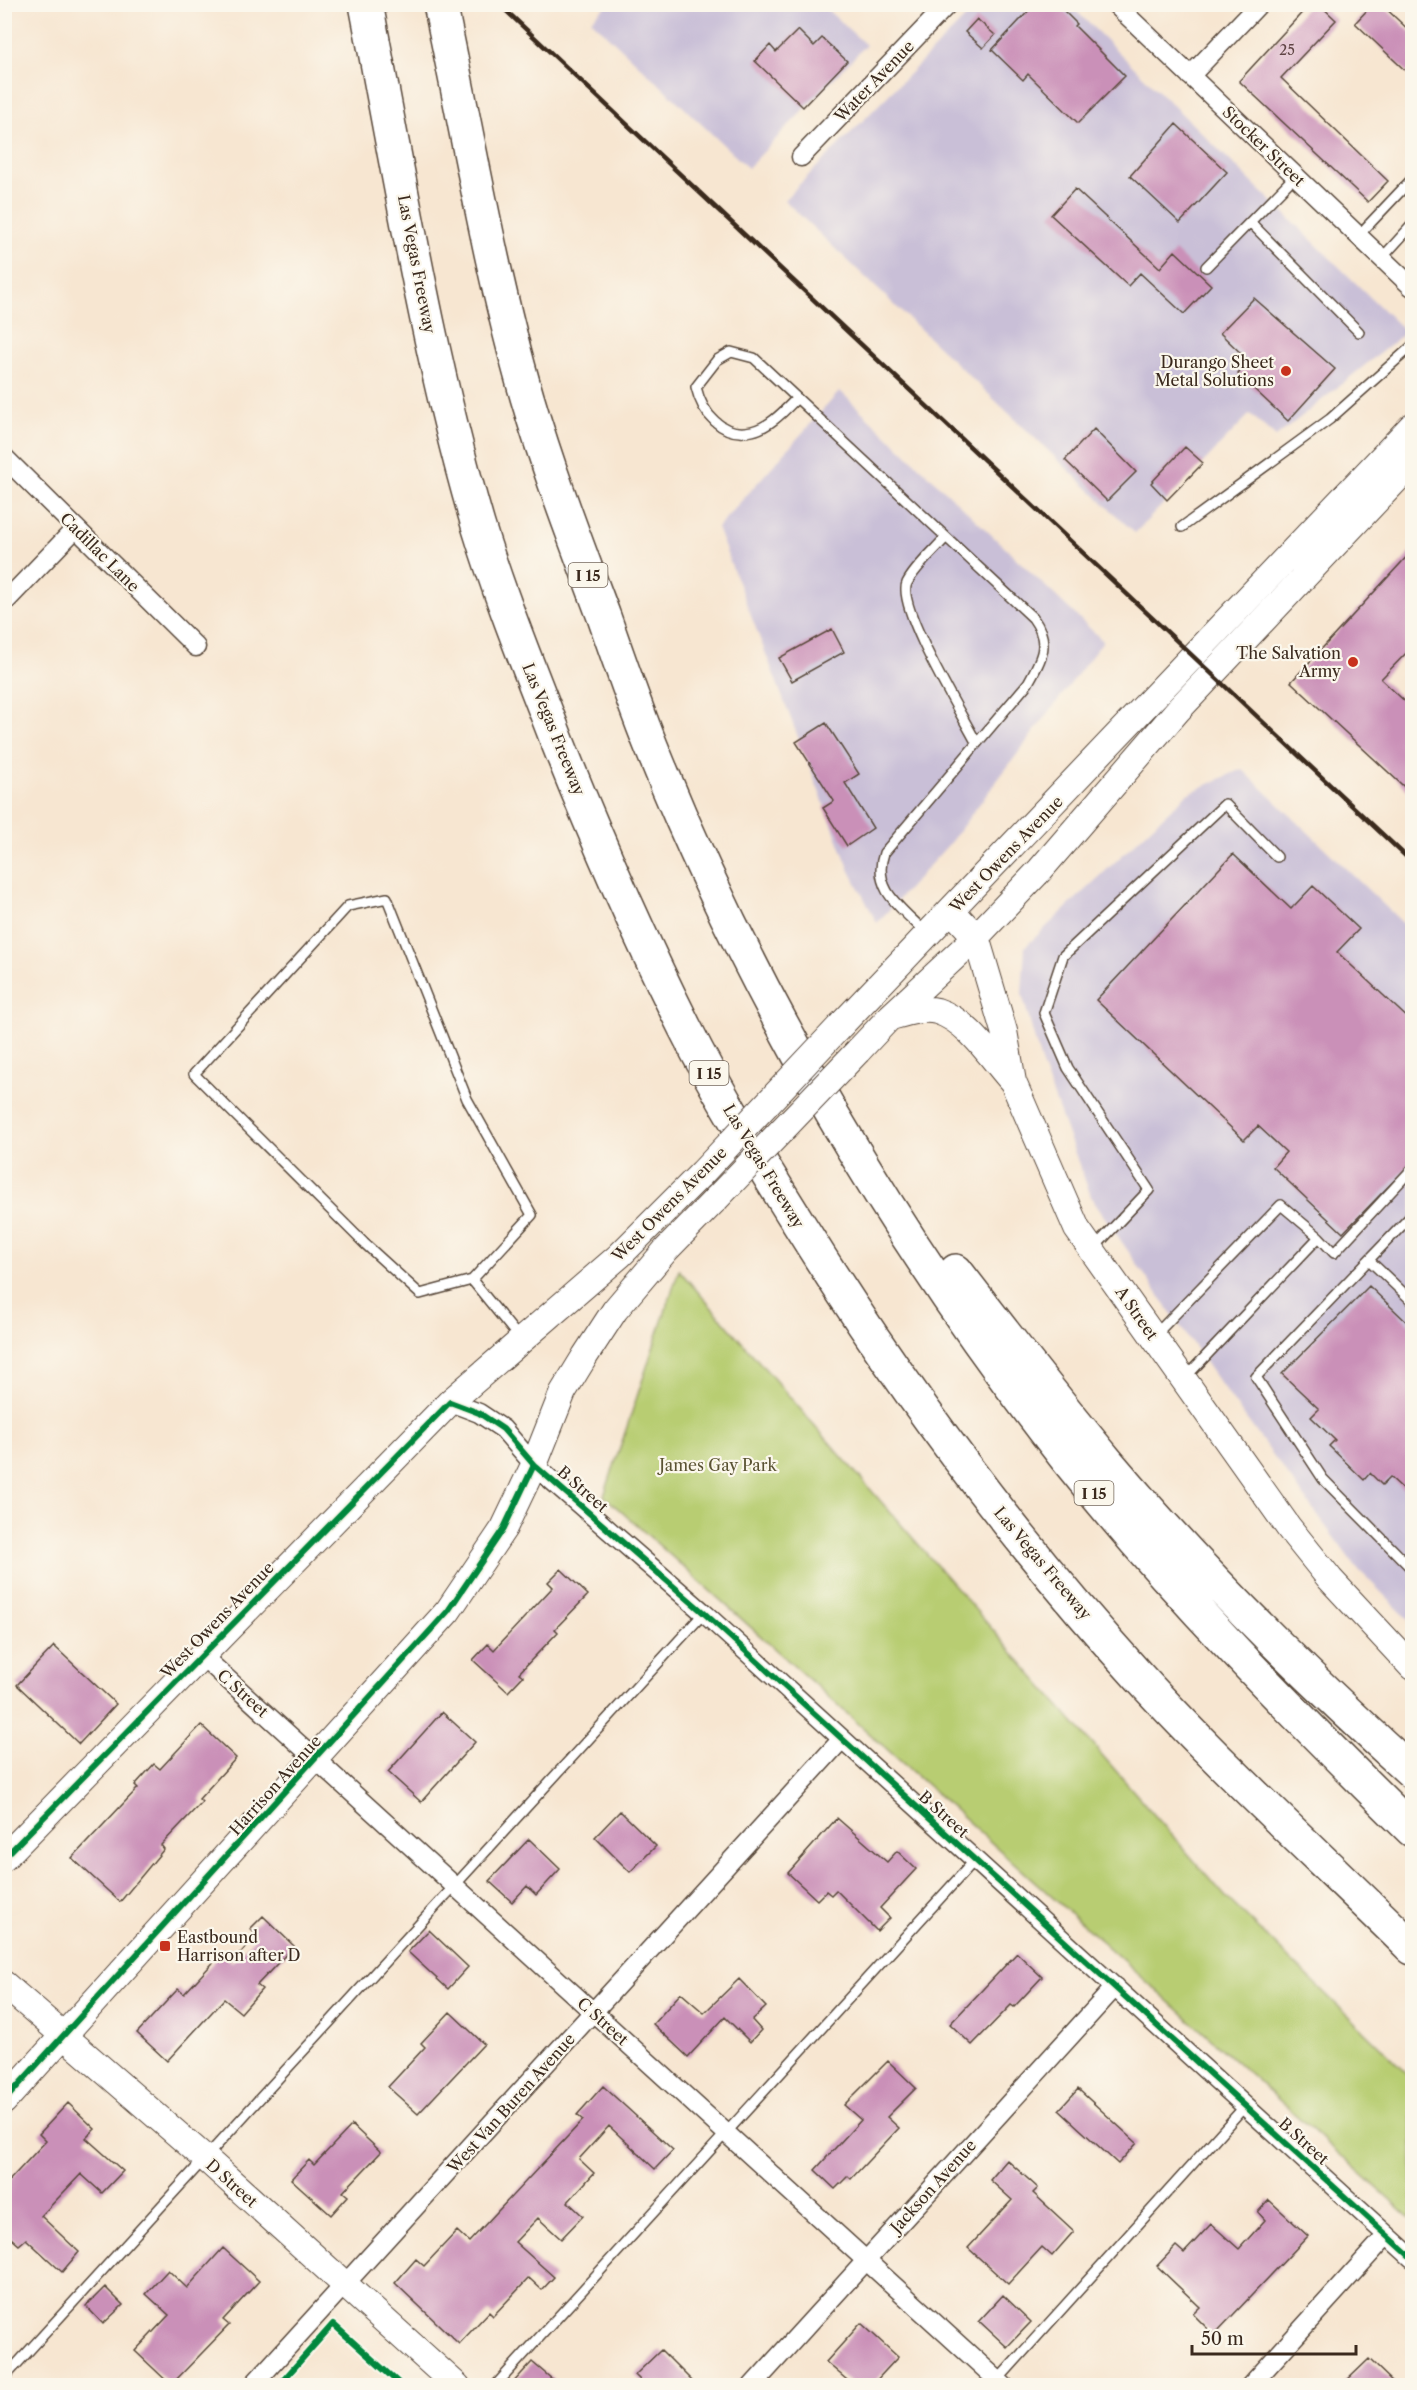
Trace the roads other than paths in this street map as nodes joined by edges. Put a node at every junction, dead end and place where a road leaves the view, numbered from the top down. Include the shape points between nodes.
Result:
1 (366, 4) edge
2 (440, 4) edge
3 (948, 4) edge
4 (1115, 4) edge
5 (1258, 4) edge
6 (1190, 76) junction
7 (801, 156) dead end
8 (1295, 176) junction
9 (1413, 179) edge
10 (1250, 222) junction
11 (1413, 225) edge
12 (1358, 236) junction
13 (1382, 258) junction
14 (1206, 267) dead end
15 (1413, 287) edge
16 (1359, 332) dead end
17 (1413, 346) edge
18 (796, 398) junction
19 (1413, 426) edge
20 (4, 457) edge
21 (1413, 463) edge
22 (1182, 527) dead end
23 (76, 528) junction
24 (946, 537) junction
25 (4, 603) edge
26 (196, 648) dead end
27 (976, 742) junction
28 (1277, 857) dead end
29 (952, 911) junction
30 (928, 935) junction
31 (976, 938) junction
32 (890, 1017) junction
33 (1013, 1082) junction
34 (832, 1110) junction
35 (1413, 1169) edge
36 (1413, 1215) edge
37 (1319, 1237) junction
38 (1092, 1250) junction
39 (1369, 1260) junction
40 (472, 1280) junction
41 (1413, 1301) edge
42 (1154, 1337) junction
43 (521, 1340) junction
44 (1184, 1379) junction
45 (563, 1392) joint
46 (450, 1402) junction
47 (534, 1465) junction
48 (1413, 1569) edge
49 (704, 1613) junction
50 (201, 1655) junction
51 (1413, 1667) edge
52 (842, 1739) junction
53 (316, 1760) junction
54 (1413, 1772) edge
55 (1413, 1830) edge
56 (4, 1858) edge
57 (975, 1860) junction
58 (454, 1886) junction
59 (1413, 1948) edge
60 (4, 1984) edge
61 (1115, 1987) junction
62 (593, 2012) junction
63 (63, 2037) junction
64 (4, 2101) edge
65 (1245, 2106) junction
66 (726, 2133) junction
67 (205, 2158) junction
68 (1387, 2235) junction
69 (1413, 2258) edge
70 (866, 2260) junction
71 (346, 2284) junction
72 (4, 2378) edge
73 (998, 2384) edge
74 (252, 2385) edge
75 (457, 2385) edge
76 (495, 2385) edge
77 (752, 2385) edge
78 (1250, 2385) edge

1 - 59 highway, Las Vegas Freeway / I 15 via 446,411 480,532 574,783 686,1029 727,1105 828,1270 916,1401 1002,1514 1182,1722
2 - 34 highway, I 15 via 524,384 561,502 651,746 690,836 775,1010
3 - 7 street, Water Avenue
4 - 6 street, Stocker Street
5 - 6 street
6 - 8 street, Stocker Street
8 - 10 lane
8 - 12 street, Stocker Street
9 - 12 lane
10 - 14 lane
10 - 16 lane
11 - 13 lane
12 - 13 street, Stocker Street
13 - 15 street, Stocker Street
17 - 22 lane via 1330,419
18 - 18 lane via 754,358 731,352 717,360 696,387 699,402 715,423 731,432 753,431 781,415
18 - 24 lane
19 - 29 main road, West Owens Avenue
20 - 23 street, Cadillac Lane
21 - 31 main road, West Owens Avenue via 1178,710
23 - 25 street
23 - 26 street, Cadillac Lane
24 - 27 lane via 907,582 904,595 911,618
24 - 27 lane via 1042,631 1040,661 1028,683
27 - 30 lane via 884,853 878,867 882,887
28 - 38 lane via 1225,804 1063,956 1044,1013 1068,1068 1149,1190
29 - 30 main road, West Owens Avenue
29 - 31 main road, A Street
30 - 43 main road, West Owens Avenue, bridge via 619,1256
31 - 32 main road, West Owens Avenue
31 - 33 main road, A Street via 1004,1031
32 - 33 main road via 936,1010 959,1022
32 - 45 main road, West Owens Avenue, bridge via 666,1250 615,1310
33 - 38 main road, A Street via 1073,1219
34 - 54 highway via 1037,1376 1132,1490 1278,1645
34 - 55 highway, I 15 via 943,1289 1084,1480 1227,1644
35 - 37 lane via 1334,1252
36 - 39 lane
37 - 42 lane via 1281,1204
37 - 44 lane
38 - 42 main road, A Street
39 - 41 lane
39 - 48 lane via 1256,1377 1323,1479
40 - 40 lane via 532,1215 467,1099 387,898 348,906 194,1074 420,1294
40 - 43 lane
42 - 44 main road, A Street
43 - 46 main road, West Owens Avenue
44 - 51 main road, A Street via 1289,1528 1330,1579
45 - 47 main road, Harrison Avenue
46 - 47 street, B Street via 479,1413 503,1429
46 - 50 main road, West Owens Avenue
47 - 49 street, B Street
47 - 53 main road, Harrison Avenue via 504,1528 448,1611
49 - 52 street, B Street
49 - 58 lane
50 - 53 street, C Street
50 - 56 main road, West Owens Avenue
52 - 57 street, B Street
52 - 62 street, West Van Buren Avenue
53 - 58 street, C Street
53 - 63 main road, Harrison Avenue
57 - 61 street, B Street
57 - 66 lane
58 - 62 street, C Street
58 - 67 lane
60 - 63 main road, D Street
61 - 65 street, B Street
61 - 70 street, Jackson Avenue
62 - 66 street, C Street
62 - 71 street, West Van Buren Avenue
63 - 64 main road, Harrison Avenue
63 - 67 main road, D Street
65 - 68 street, B Street
65 - 73 lane
66 - 70 street, C Street
66 - 76 lane
67 - 71 main road, D Street
67 - 72 lane
68 - 69 street, B Street
68 - 78 street
70 - 73 street, C Street
70 - 77 street, Jackson Avenue
71 - 74 street, West Van Buren Avenue
71 - 75 main road, D Street

